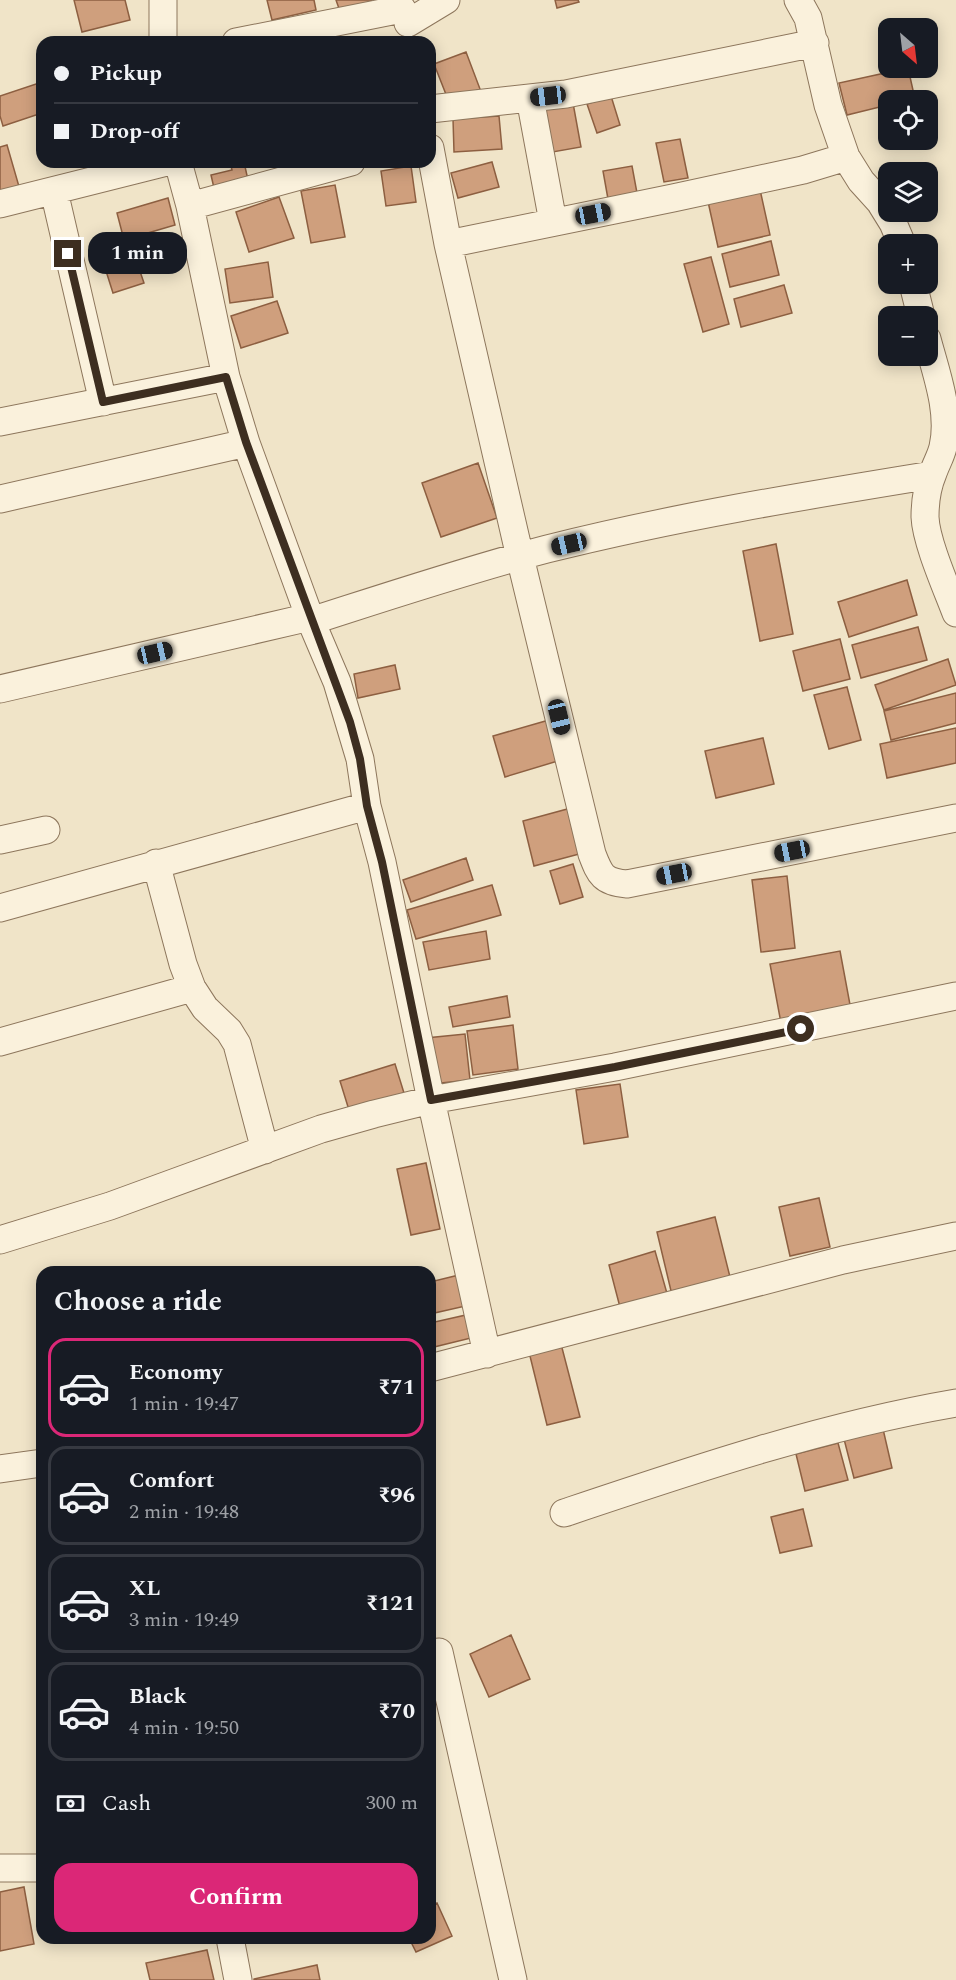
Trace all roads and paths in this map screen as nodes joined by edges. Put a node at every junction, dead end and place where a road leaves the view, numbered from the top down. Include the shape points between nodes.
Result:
1 (163, 0) edge
2 (446, 0) edge
3 (798, 0) edge
4 (405, 18) edge
5 (163, 36) edge
6 (278, 36) edge
7 (815, 43) junction
8 (530, 98) junction
9 (436, 108) edge
10 (846, 156) junction
11 (143, 168) edge
12 (180, 168) edge
13 (329, 168) edge
14 (434, 168) edge
15 (54, 190) junction
16 (0, 204) edge
17 (190, 206) junction
18 (553, 222) junction
19 (898, 234) edge
20 (448, 244) junction
21 (934, 366) edge
22 (226, 377) junction
23 (103, 402) junction
24 (0, 422) edge
25 (246, 442) junction
26 (932, 475) junction
27 (0, 499) edge
28 (520, 557) junction
29 (956, 613) edge
30 (311, 619) junction
31 (0, 689) edge
32 (367, 806) junction
33 (956, 818) edge
34 (46, 830) dead end
35 (0, 840) edge
36 (156, 863) junction
37 (0, 908) edge
38 (192, 988) junction
39 (956, 996) edge
40 (0, 1042) edge
41 (431, 1100) junction
42 (265, 1150) junction
43 (956, 1236) edge
44 (0, 1240) edge
45 (487, 1354) junction
46 (436, 1367) edge
47 (956, 1403) edge
48 (36, 1464) edge
49 (0, 1468) edge
50 (564, 1513) dead end
51 (439, 1652) dead end
52 (0, 1868) edge
53 (36, 1868) edge
54 (231, 1944) edge
55 (238, 1980) edge
56 (513, 1980) edge

1 - 5 street
2 - 4 street
3 - 7 street
4 - 6 street
7 - 8 street via 577,92
7 - 10 street via 828,105
8 - 9 street
8 - 18 street
10 - 18 street via 803,170
10 - 19 street
11 - 15 street
12 - 17 street
13 - 17 street
14 - 20 street
15 - 16 street
15 - 23 street
17 - 22 street
18 - 20 street
20 - 28 street
21 - 26 street via 945,429 943,448
22 - 23 street
22 - 25 street
23 - 24 street
25 - 27 street
25 - 30 street
26 - 28 street via 751,505
26 - 29 street via 925,500 925,521
28 - 30 street
28 - 33 street via 592,854 600,874 613,883 627,884
30 - 31 street
30 - 32 street via 350,722
32 - 36 street
32 - 41 street
34 - 35 street
36 - 37 street
36 - 38 street
38 - 40 street
38 - 42 street via 237,1044
39 - 41 street via 615,1067
41 - 42 street
41 - 45 street
42 - 44 street via 119,1203
43 - 45 street via 843,1260
45 - 46 street
47 - 50 street via 734,1458
48 - 49 street
51 - 56 street
52 - 53 street
54 - 55 street

